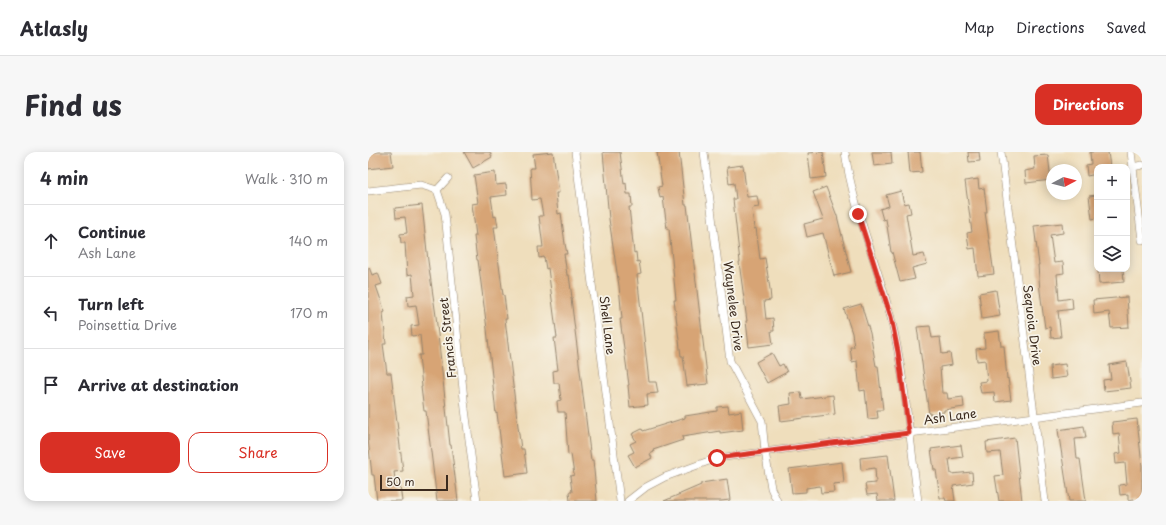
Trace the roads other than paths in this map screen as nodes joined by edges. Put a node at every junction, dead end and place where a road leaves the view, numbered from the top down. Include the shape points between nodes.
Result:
1 (575, 152) edge
2 (704, 152) edge
3 (845, 152) edge
4 (1001, 152) edge
5 (1131, 152) edge
6 (1142, 165) edge
7 (1133, 167) junction
8 (448, 178) dead end
9 (438, 190) junction
10 (368, 191) edge
11 (1142, 240) edge
12 (1142, 403) edge
13 (1034, 416) junction
14 (909, 433) junction
15 (765, 451) junction
16 (477, 501) edge
17 (620, 501) edge
18 (628, 501) edge
19 (777, 501) edge
20 (918, 501) edge
21 (1045, 501) edge

1 - 17 street, Shell Lane
2 - 15 street, Waynelee Drive via 730,361 762,421
3 - 14 street via 858,214 891,317
4 - 13 street, Sequoia Drive
5 - 7 street
6 - 7 street
7 - 11 street
8 - 9 street
9 - 10 street via 421,185
9 - 16 street, Francis Street via 445,214
12 - 13 street, Ash Lane
13 - 14 street, Ash Lane
13 - 21 street, Sequoia Drive
14 - 15 street, Ash Lane
14 - 20 street
15 - 18 street, Ash Lane via 717,458 686,468 646,487
15 - 19 street, Waynelee Drive via 771,488

